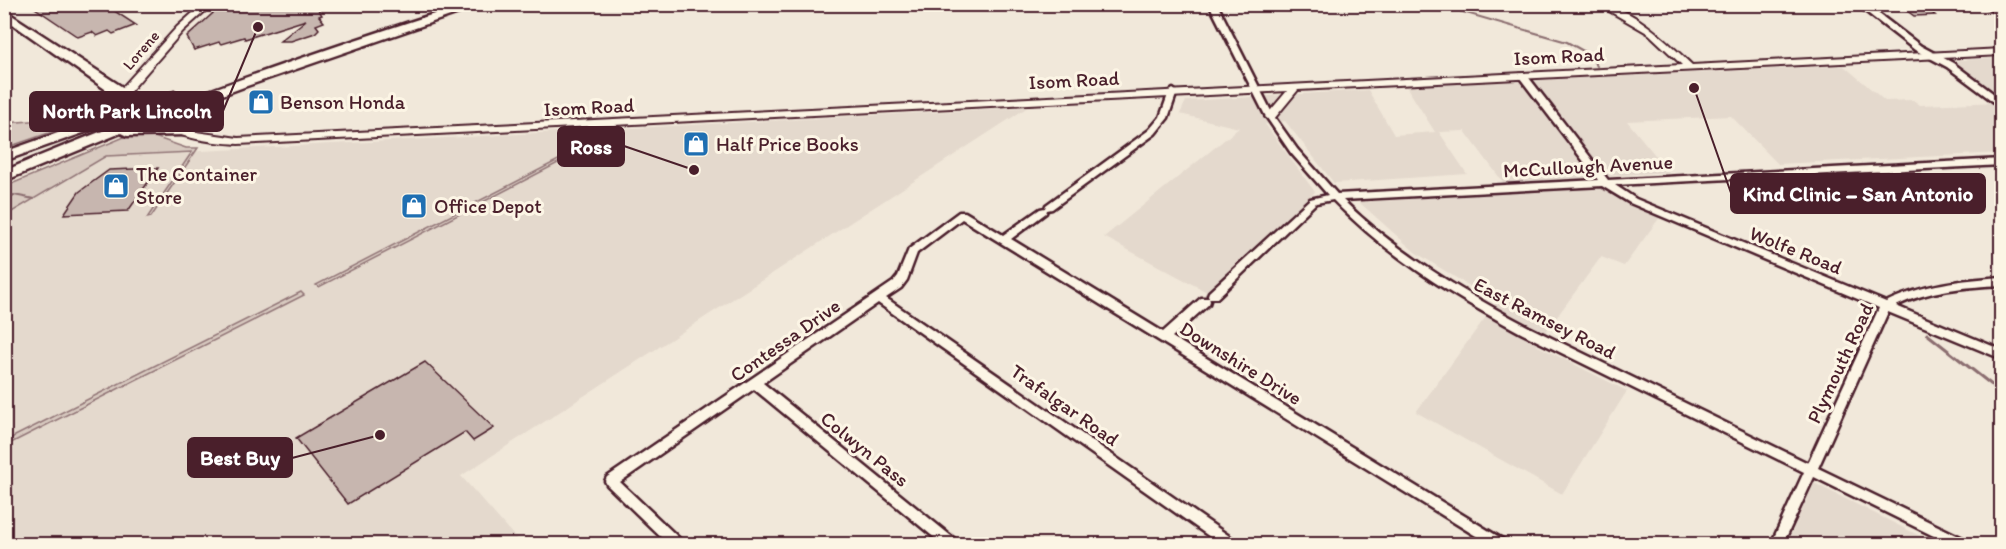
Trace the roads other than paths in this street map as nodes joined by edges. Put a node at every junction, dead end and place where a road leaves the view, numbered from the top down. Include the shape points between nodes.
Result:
1 (209, 4) edge
2 (1213, 4) edge
3 (1601, 4) edge
4 (1860, 4) edge
5 (1988, 4) edge
6 (476, 5) edge
7 (450, 8) edge
8 (4, 13) edge
9 (2001, 14) edge
10 (2001, 52) edge
11 (1931, 55) junction
12 (1690, 68) junction
13 (1523, 76) junction
14 (1296, 87) junction
15 (1255, 89) junction
16 (1173, 92) junction
17 (123, 93) junction
18 (2001, 105) edge
19 (148, 111) junction
20 (1270, 117) junction
21 (96, 124) junction
22 (182, 132) junction
23 (92, 141) junction
24 (4, 157) edge
25 (2001, 162) edge
26 (4, 177) edge
27 (1606, 184) junction
28 (1334, 197) junction
29 (962, 214) joint
30 (1004, 239) junction
31 (2001, 281) edge
32 (878, 298) junction
33 (1885, 307) junction
34 (1164, 338) junction
35 (2001, 355) edge
36 (755, 383) junction
37 (1811, 471) junction
38 (676, 544) edge
39 (951, 544) edge
40 (1230, 544) edge
41 (1499, 544) edge
42 (1777, 544) edge
43 (1962, 544) edge

1 - 17 street, Lorene via 180,29
2 - 15 street, East Ramsey Road
3 - 12 street via 1652,32
4 - 11 street
5 - 9 highway
6 - 7 main road
7 - 19 main road
8 - 17 main road
10 - 11 street, Isom Road
11 - 12 street, Isom Road
11 - 18 street
12 - 13 street, Isom Road
13 - 14 street, Isom Road
13 - 27 street, Wolfe Road
14 - 15 street, Isom Road
14 - 20 street
15 - 16 street, Isom Road
15 - 20 street, East Ramsey Road
16 - 22 street, Isom Road via 295,139 238,141
16 - 30 street via 1164,118 1152,132
17 - 19 main road
17 - 21 main road via 114,109
19 - 21 main road
19 - 22 street, Isom Road
19 - 23 main road
20 - 28 street, East Ramsey Road via 1310,172
21 - 24 main road
22 - 23 main road via 141,129
23 - 26 main road
25 - 27 street, McCullough Avenue
27 - 28 street, McCullough Avenue
27 - 33 street, Wolfe Road via 1658,213
28 - 34 street, McCullough Avenue via 1313,201
28 - 37 street, East Ramsey Road via 1368,230 1459,293 1525,330
29 - 30 street, Downshire Drive
29 - 32 street, Contessa Drive via 913,251 903,277
30 - 34 street, Downshire Drive
31 - 33 street, Plymouth Road via 1938,286
32 - 36 street, Contessa Drive
32 - 40 street, Trafalgar Road
33 - 35 street, Wolfe Road
33 - 37 street, Plymouth Road
34 - 41 street, Downshire Drive
36 - 38 street, Contessa Drive via 611,481
36 - 39 street, Colwyn Pass
37 - 42 street, Plymouth Road
37 - 43 street, East Ramsey Road

